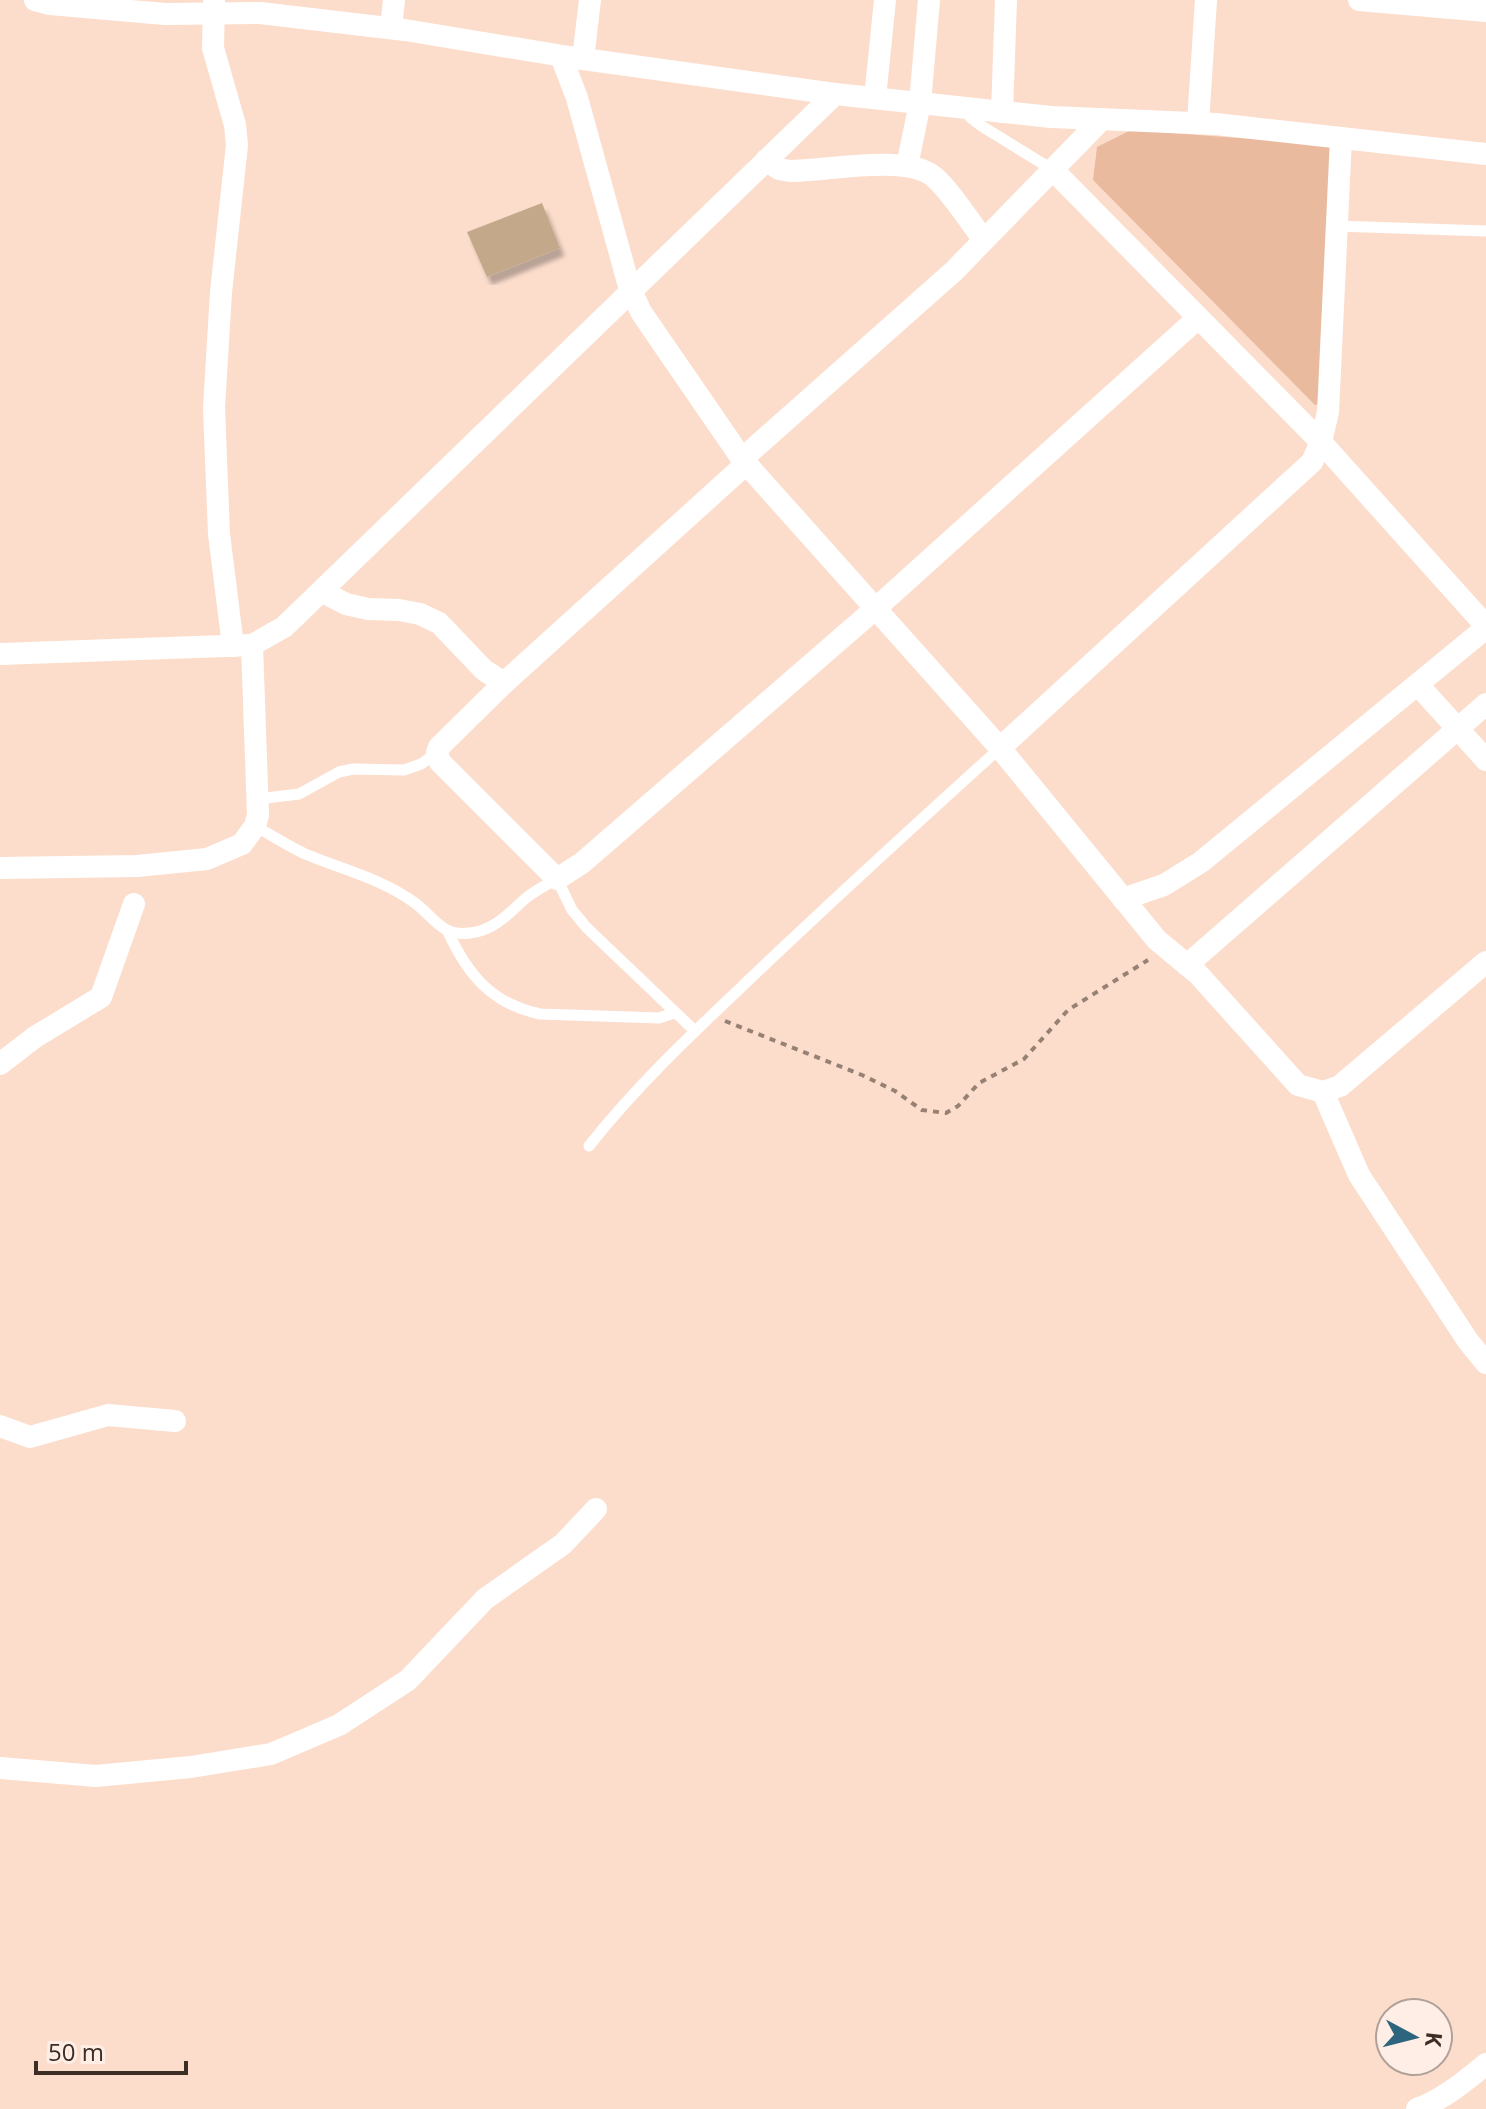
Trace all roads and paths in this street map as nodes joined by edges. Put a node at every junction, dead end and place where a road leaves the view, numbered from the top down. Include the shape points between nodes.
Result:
1 (35, 0) edge
2 (394, 0) edge
3 (590, 0) edge
4 (885, 0) edge
5 (929, 0) edge
6 (1006, 0) edge
7 (1206, 0) edge
8 (1359, 0) edge
9 (1397, 1) edge
10 (214, 7) edge
11 (1486, 11) edge
12 (391, 28) junction
13 (572, 58) junction
14 (835, 94) junction
15 (875, 98) junction
16 (920, 103) junction
17 (968, 108) junction
18 (1002, 112) junction
19 (1102, 119) junction
20 (1198, 123) junction
21 (1341, 138) junction
22 (1486, 154) edge
23 (766, 160) junction
24 (907, 166) junction
25 (1053, 170) junction
26 (1336, 226) junction
27 (1486, 231) edge
28 (984, 240) junction
29 (631, 291) junction
30 (1198, 318) junction
31 (1321, 442) junction
32 (744, 462) junction
33 (323, 592) junction
34 (875, 609) junction
35 (1486, 627) edge
36 (243, 646) junction
37 (0, 654) edge
38 (504, 683) junction
39 (1418, 685) junction
40 (1486, 704) edge
41 (1456, 729) junction
42 (1000, 748) junction
43 (437, 753) junction
44 (1486, 760) edge
45 (258, 799) junction
46 (255, 826) junction
47 (0, 868) edge
48 (557, 879) junction
49 (1123, 899) junction
50 (134, 904) dead end
51 (448, 932) junction
52 (1168, 949) junction
53 (1486, 962) edge
54 (1187, 965) junction
55 (674, 1013) junction
56 (714, 1013) junction
57 (695, 1031) junction
58 (0, 1064) edge
59 (1323, 1092) junction
60 (589, 1146) dead end
61 (1486, 1363) edge
62 (175, 1421) dead end
63 (0, 1426) edge
64 (596, 1509) dead end
65 (0, 1768) edge
66 (1486, 2064) edge
67 (1417, 2109) edge

1 - 10 street via 165,14
2 - 12 street
3 - 13 street
4 - 15 street
5 - 16 street
6 - 18 street
7 - 20 street
8 - 9 street
9 - 11 street
10 - 12 street
10 - 36 street via 213,48 237,145 214,408 219,534
12 - 13 street
13 - 14 street
13 - 29 street via 577,98
14 - 15 street
14 - 23 street
15 - 16 street
16 - 17 street
16 - 24 street
17 - 18 street
17 - 25 lane via 980,125
18 - 19 street
19 - 20 street
19 - 25 street
20 - 21 street
21 - 22 street
21 - 26 street
23 - 24 street via 790,171
23 - 29 street
24 - 28 street via 934,177
25 - 28 street
25 - 30 street
26 - 27 lane
26 - 31 street via 1328,412
28 - 32 street
29 - 32 street
29 - 33 street
30 - 31 street
30 - 34 street
31 - 35 street
31 - 42 street via 1312,462
32 - 34 street
32 - 38 street
33 - 36 street via 284,627
33 - 38 street via 346,604 420,614 439,623 484,670
34 - 42 street
34 - 48 street
35 - 39 street
36 - 37 street
36 - 45 street
38 - 43 street
39 - 41 street
39 - 49 street via 1201,862 1164,885
40 - 41 street
41 - 44 street
41 - 54 street
42 - 49 street
42 - 56 lane
43 - 45 lane via 404,770 353,769 299,794
43 - 48 street via 440,762
45 - 46 street
46 - 47 street via 233,850 189,862
46 - 51 lane via 393,890
48 - 51 lane via 490,928
48 - 55 lane via 587,928
49 - 52 street
50 - 58 street via 101,997
51 - 55 lane via 463,965 498,998 526,1011 659,1018
52 - 54 street
52 - 56 path via 1068,1010 1024,1059 979,1083 946,1113 922,1110 862,1075
53 - 59 street via 1340,1086
54 - 59 street via 1298,1085
55 - 57 lane
56 - 57 lane
57 - 60 lane
59 - 61 street via 1359,1175
62 - 63 street via 108,1415 30,1437
64 - 65 street via 563,1544 485,1599 408,1680 339,1725 271,1754 191,1767 96,1776
66 - 67 street

